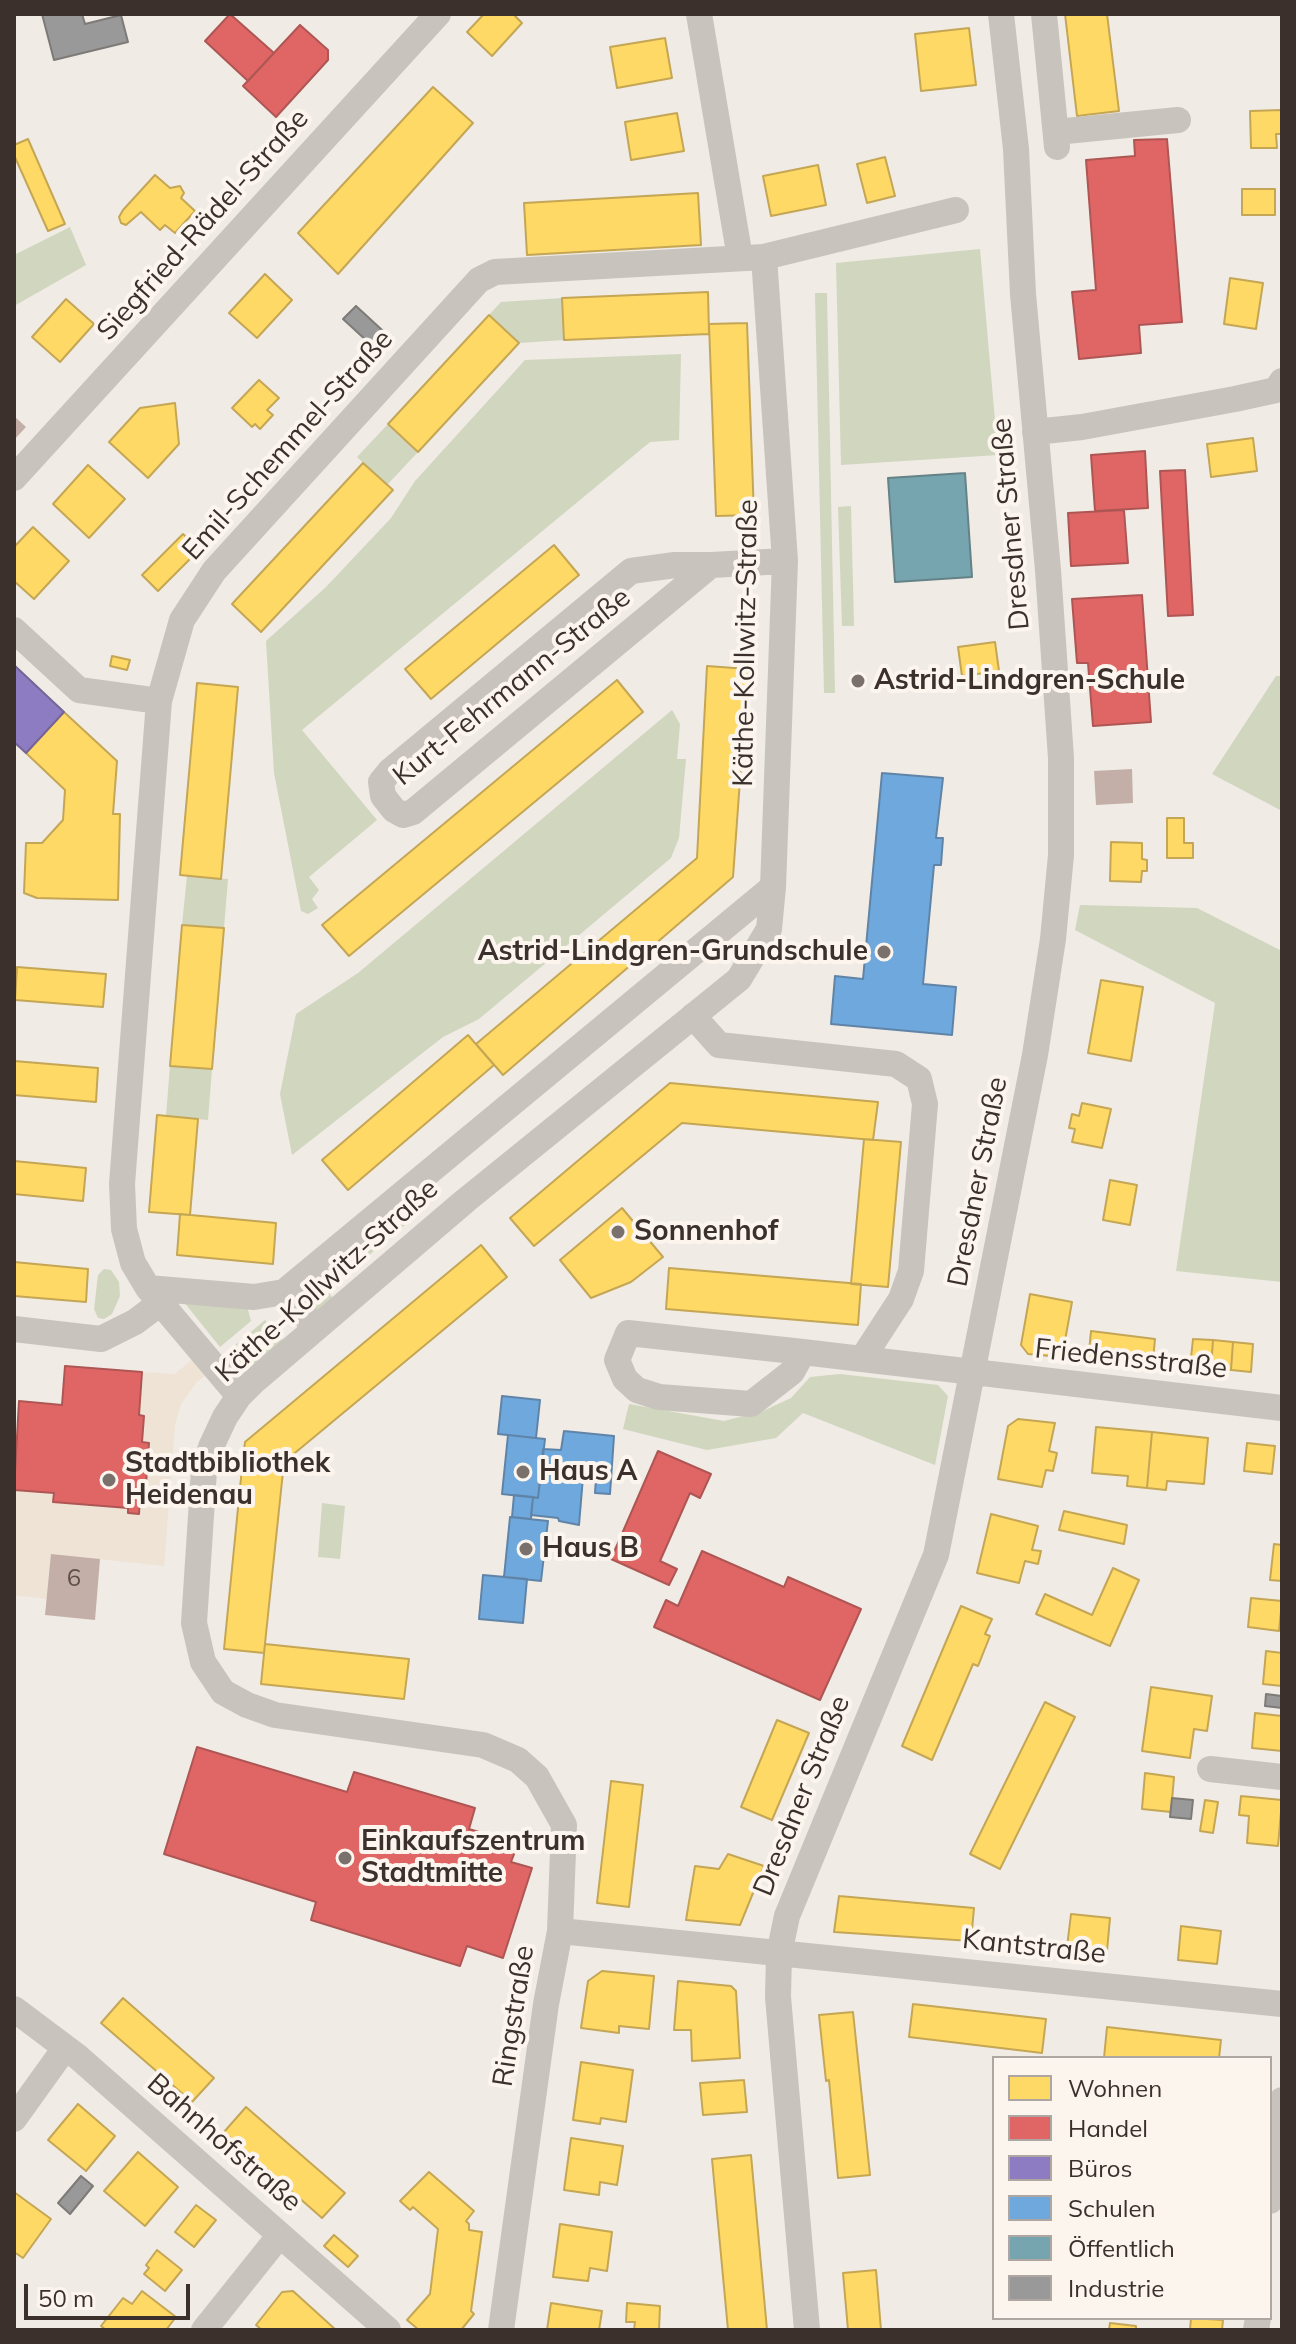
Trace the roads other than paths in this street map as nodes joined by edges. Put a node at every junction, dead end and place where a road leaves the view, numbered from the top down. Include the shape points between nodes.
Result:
1 (438, 14) edge
2 (699, 14) edge
3 (1001, 14) edge
4 (1044, 14) edge
5 (1178, 120) dead end
6 (956, 210) dead end
7 (752, 257) junction
8 (1282, 381) edge
9 (1035, 432) junction
10 (14, 478) edge
11 (785, 561) junction
12 (711, 565) junction
13 (14, 630) edge
14 (159, 701) junction
15 (773, 887) junction
16 (693, 1016) junction
17 (284, 1292) junction
18 (154, 1296) junction
19 (316, 1328) junction
20 (14, 1329) edge
21 (803, 1352) junction
22 (862, 1359) junction
23 (974, 1374) junction
24 (239, 1396) junction
25 (1282, 1408) edge
26 (1210, 1769) dead end
27 (1282, 1777) edge
28 (560, 1931) junction
29 (779, 1954) junction
30 (1282, 2004) edge
31 (14, 2009) edge
32 (65, 2048) junction
33 (1282, 2100) edge
34 (14, 2119) edge
35 (1272, 2184) edge
36 (280, 2235) junction
37 (204, 2330) edge
38 (388, 2330) edge
39 (501, 2330) edge
40 (807, 2330) edge

1 - 10 street, Siegfried-Rädel-Straße
2 - 7 street, Käthe-Kollwitz-Straße
3 - 9 street, Dresdner Straße via 1016,149
4 - 5 street via 1057,140
6 - 7 street, Emil-Schemmel-Straße
7 - 11 street, Käthe-Kollwitz-Straße
7 - 14 street, Emil-Schemmel-Straße via 495,272 479,280 214,571 182,620
8 - 9 street via 1276,390 1249,396
9 - 23 street, Dresdner Straße via 1061,758 1061,855 1035,1055
11 - 12 street, Kurt-Fehrmann-Straße
11 - 15 street, Käthe-Kollwitz-Straße
12 - 12 street, Kurt-Fehrmann-Straße via 631,571 390,771 381,782 383,796 403,815 413,812
13 - 14 street via 79,690
14 - 18 street, Emil-Schemmel-Straße via 122,1184 124,1229 133,1263
15 - 16 street, Käthe-Kollwitz-Straße via 769,929 739,979
15 - 17 street, Käthe-Kollwitz-Straße
16 - 19 street, Käthe-Kollwitz-Straße
16 - 22 street via 719,1045 896,1064 919,1079 925,1104 911,1271 901,1299
17 - 18 street via 254,1297
17 - 19 street
18 - 20 street via 135,1322 101,1339
18 - 24 street, Emil-Schemmel-Straße
19 - 24 street, Käthe-Kollwitz-Straße
21 - 21 street, Friedensstraße via 792,1372 751,1404 659,1397 637,1390 617,1360 628,1333
21 - 22 street, Friedensstraße
22 - 23 street, Friedensstraße
23 - 25 street, Friedensstraße
23 - 29 street, Dresdner Straße via 936,1555 787,1916
24 - 28 street, Käthe-Kollwitz-Straße via 204,1470 194,1623 203,1662 223,1692 275,1715 483,1745 518,1760 537,1777 564,1825
26 - 27 street
28 - 29 street, Ringstraße
28 - 39 street, Ringstraße
29 - 30 street, Kantstraße
29 - 40 street, Dresdner Straße via 778,1997
31 - 32 street, Bahnhofstraße
32 - 34 street
32 - 36 street, Bahnhofstraße
33 - 35 street
36 - 37 street
36 - 38 street, Bahnhofstraße

